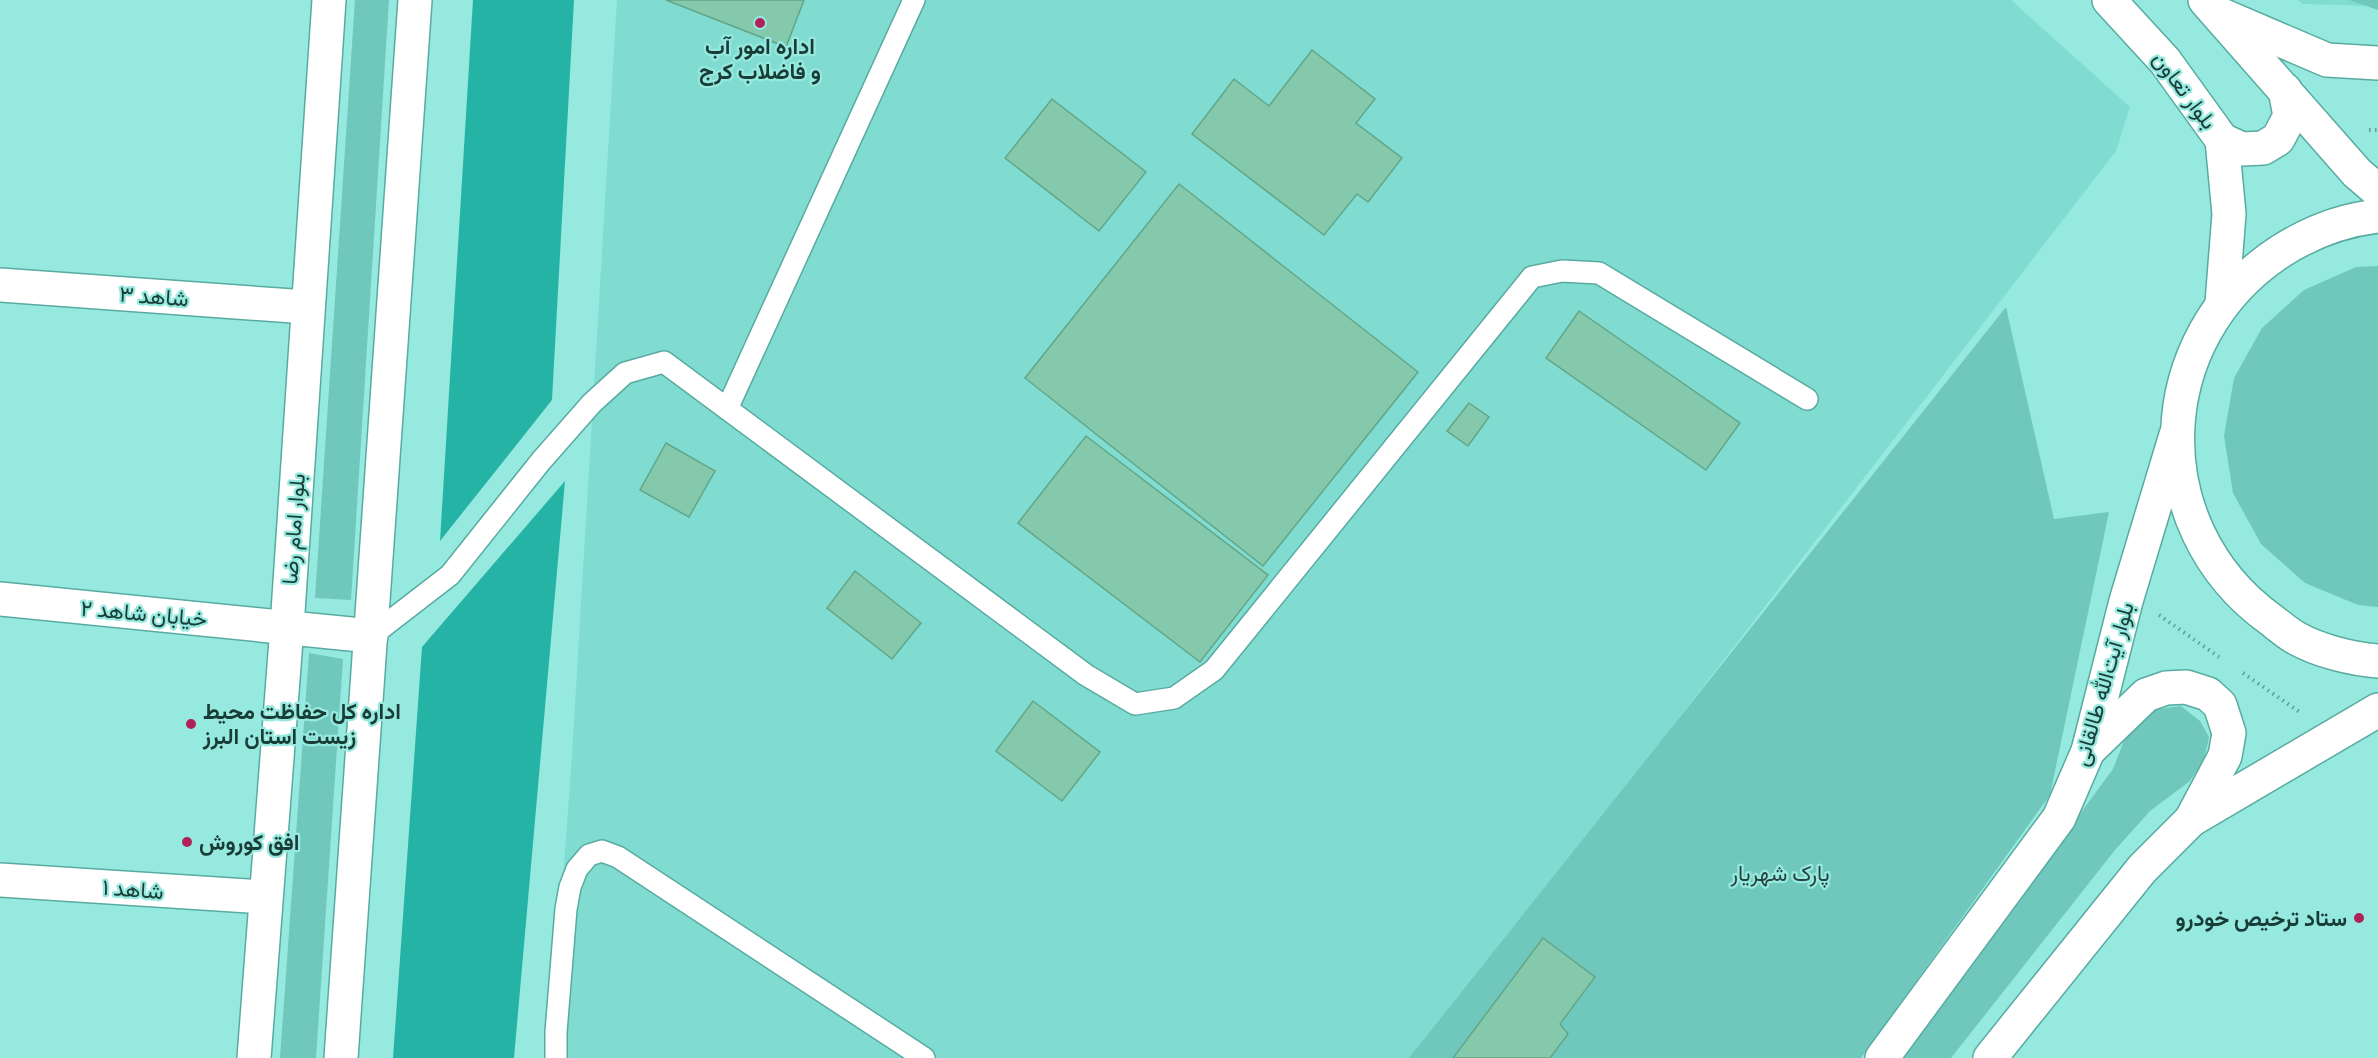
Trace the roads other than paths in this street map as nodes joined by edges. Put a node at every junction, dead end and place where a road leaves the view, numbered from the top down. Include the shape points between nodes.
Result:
1 (329, 0) edge
2 (415, 0) edge
3 (914, 0) edge
4 (2109, 0) edge
5 (2211, 6) edge
6 (2378, 63) edge
7 (2285, 90) junction
8 (2222, 140) junction
9 (2378, 191) edge
10 (2378, 216) edge
11 (0, 285) edge
12 (2222, 303) junction
13 (307, 307) junction
14 (1807, 399) dead end
15 (727, 409) junction
16 (2176, 435) junction
17 (0, 599) edge
18 (287, 627) junction
19 (371, 636) junction
20 (2378, 661) edge
21 (2378, 710) edge
22 (2088, 751) junction
23 (2191, 820) junction
24 (0, 880) edge
25 (266, 897) junction
26 (254, 1058) edge
27 (341, 1058) edge
28 (555, 1058) edge
29 (924, 1058) edge
30 (1882, 1058) edge
31 (1990, 1058) edge

1 - 13 main road, بلوار امام رضا
2 - 19 main road
3 - 15 lane
4 - 8 main road, بلوار تعاون via 2165,61
5 - 6 main road via 2327,60
5 - 7 main road
7 - 8 main road via 2290,116 2278,139 2263,148 2242,149
7 - 9 main road via 2357,173
8 - 12 main road, بلوار تعاون via 2229,214
10 - 12 main road via 2352,219 2303,237 2259,266
11 - 13 main road, شاهد ۳
12 - 16 main road via 2198,344 2182,388
13 - 18 main road, بلوار امام رضا
14 - 15 lane via 1599,273 1562,271 1532,277 1214,670 1174,698 1135,704 1086,675
15 - 19 lane via 664,362 625,373 592,403 541,461 450,575
16 - 20 main road via 2184,496 2207,553 2246,602 2296,638 2354,659
16 - 22 main road, بلوار آیت‌الله طالقانی via 2126,601
17 - 18 main road, خیابان شاهد ۲
18 - 19 main road, خیابان شاهد ۲
18 - 25 main road, بلوار امام رضا
19 - 27 main road
21 - 23 main road
22 - 23 main road via 2146,695 2186,687 2208,694 2220,705 2229,733 2225,756
22 - 30 main road, بلوار آیت‌الله طالقانی via 2059,819
23 - 31 main road via 2142,869
24 - 25 main road, شاهد ۱
25 - 26 main road, بلوار امام رضا
28 - 29 lane via 570,887 577,869 589,855 602,851 618,857

